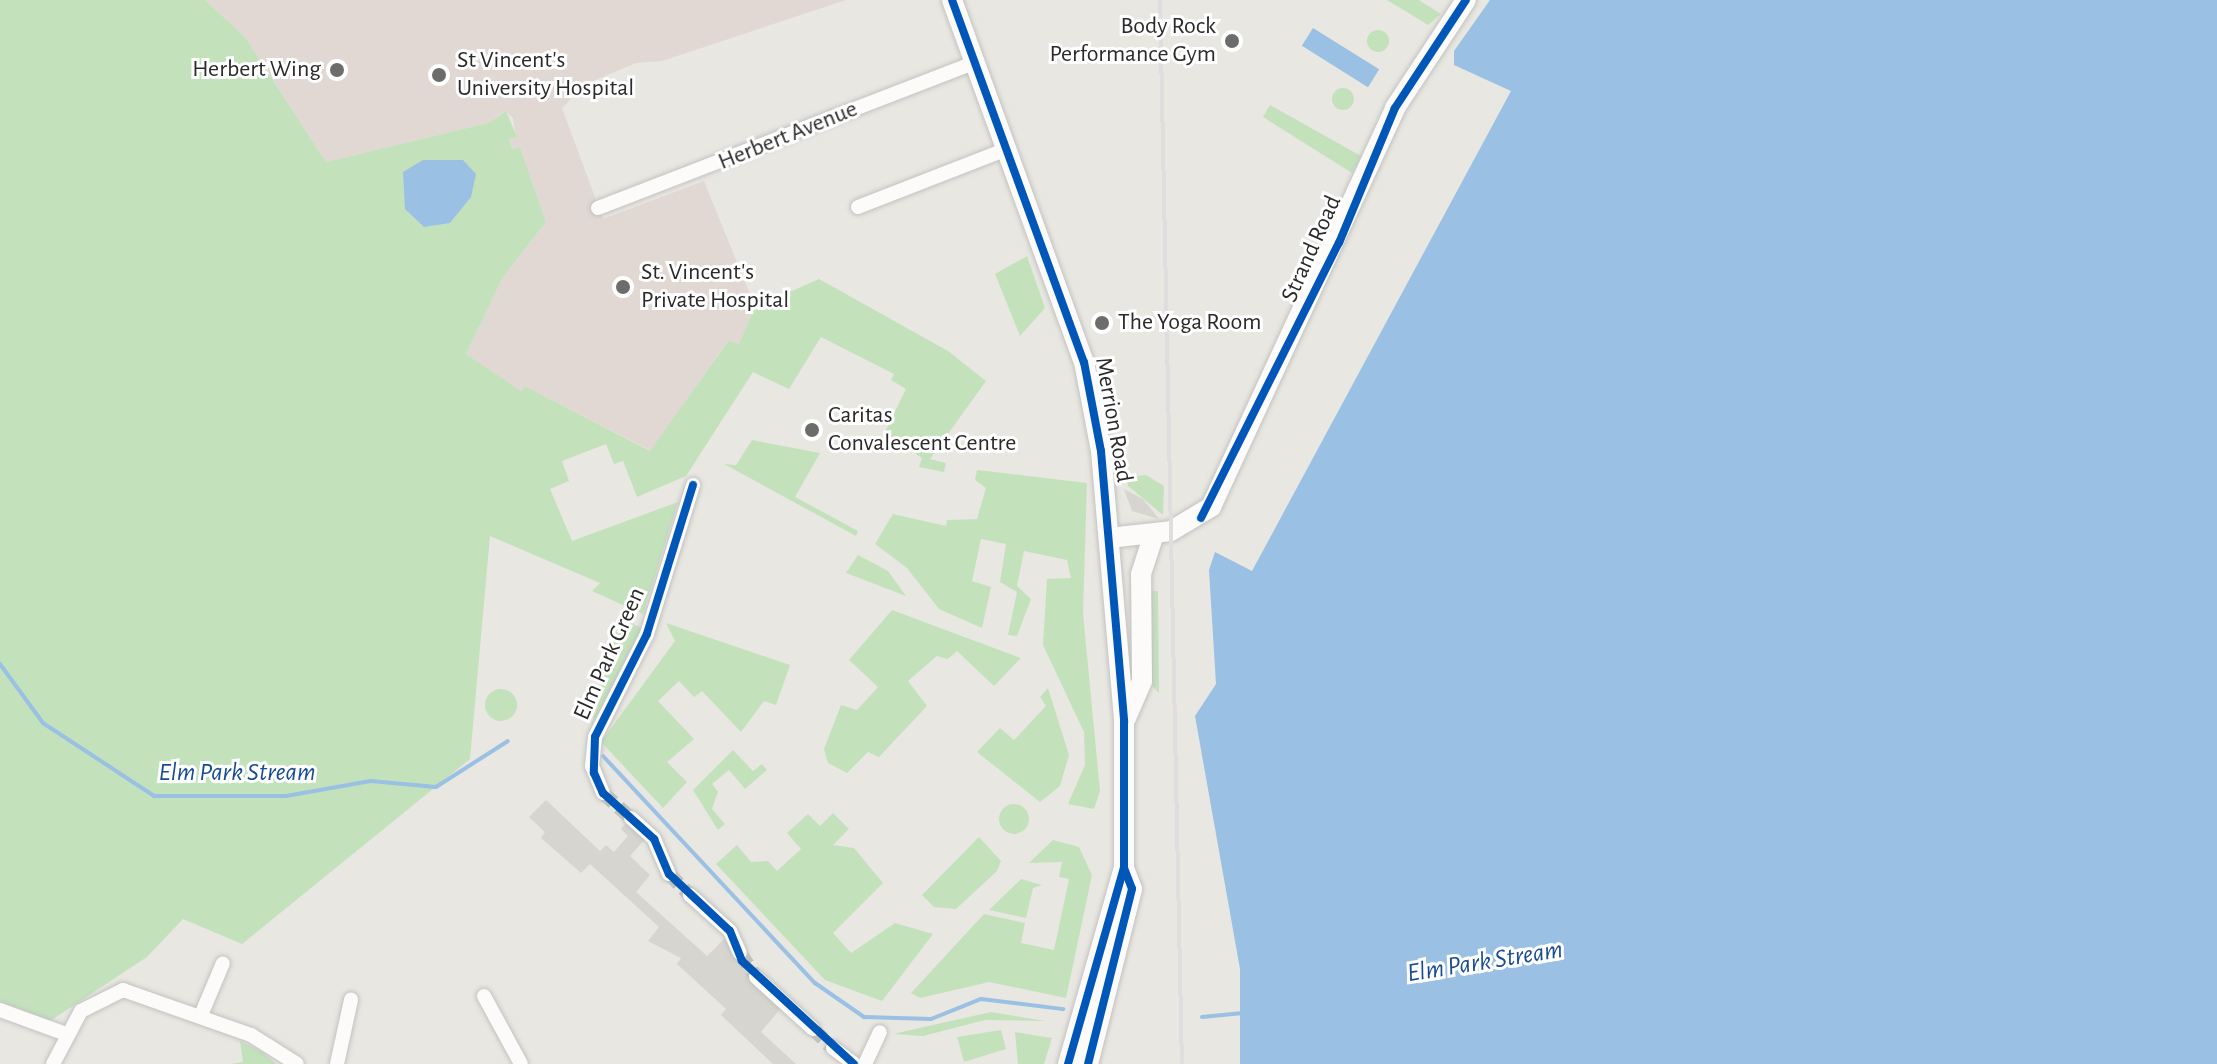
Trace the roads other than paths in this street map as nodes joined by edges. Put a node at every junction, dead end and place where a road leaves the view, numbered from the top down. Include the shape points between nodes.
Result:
1 (952, 0) edge
2 (1466, 0) edge
3 (977, 62) junction
4 (1009, 148) junction
5 (858, 207) dead end
6 (598, 208) dead end
7 (693, 485) dead end
8 (1153, 536) junction
9 (1109, 538) junction
10 (1124, 722) junction
11 (603, 793) tunnel mouth
12 (631, 818) tunnel mouth
13 (1124, 868) junction
14 (669, 874) tunnel mouth
15 (690, 895) tunnel mouth
16 (740, 953) tunnel mouth
17 (223, 963) dead end
18 (756, 977) tunnel mouth
19 (484, 996) dead end
20 (351, 1000) dead end
21 (0, 1010) edge
22 (201, 1015) junction
23 (813, 1029) tunnel mouth
24 (880, 1032) dead end
25 (66, 1034) junction
26 (833, 1048) tunnel mouth
27 (53, 1064) edge
28 (297, 1064) edge
29 (337, 1064) edge
30 (521, 1064) edge
31 (854, 1064) edge
32 (865, 1064) edge
33 (1068, 1064) edge
34 (1088, 1064) edge

1 - 3 main road, Merrion Road
2 - 8 main road, Strand Road via 1395,108 1211,507 1201,518
3 - 4 main road, Merrion Road
3 - 6 street, Herbert Avenue
4 - 5 street
4 - 9 main road, Merrion Road via 1084,362
7 - 11 street, Elm Park Green via 647,634 595,737 592,766
8 - 9 main road, Strand Road
8 - 10 main road, Merrion Road via 1141,574 1142,681
9 - 10 main road, Merrion Road
10 - 13 main road, Merrion Road
12 - 14 street via 654,839
13 - 33 main road, Merrion Road
13 - 34 main road, Merrion Road via 1132,889 1125,929
15 - 16 street via 730,931
17 - 22 street
18 - 23 street
19 - 30 street
20 - 29 street
21 - 25 street
22 - 25 street via 123,990 92,1001
22 - 28 street
24 - 32 street
25 - 27 street
26 - 31 street

